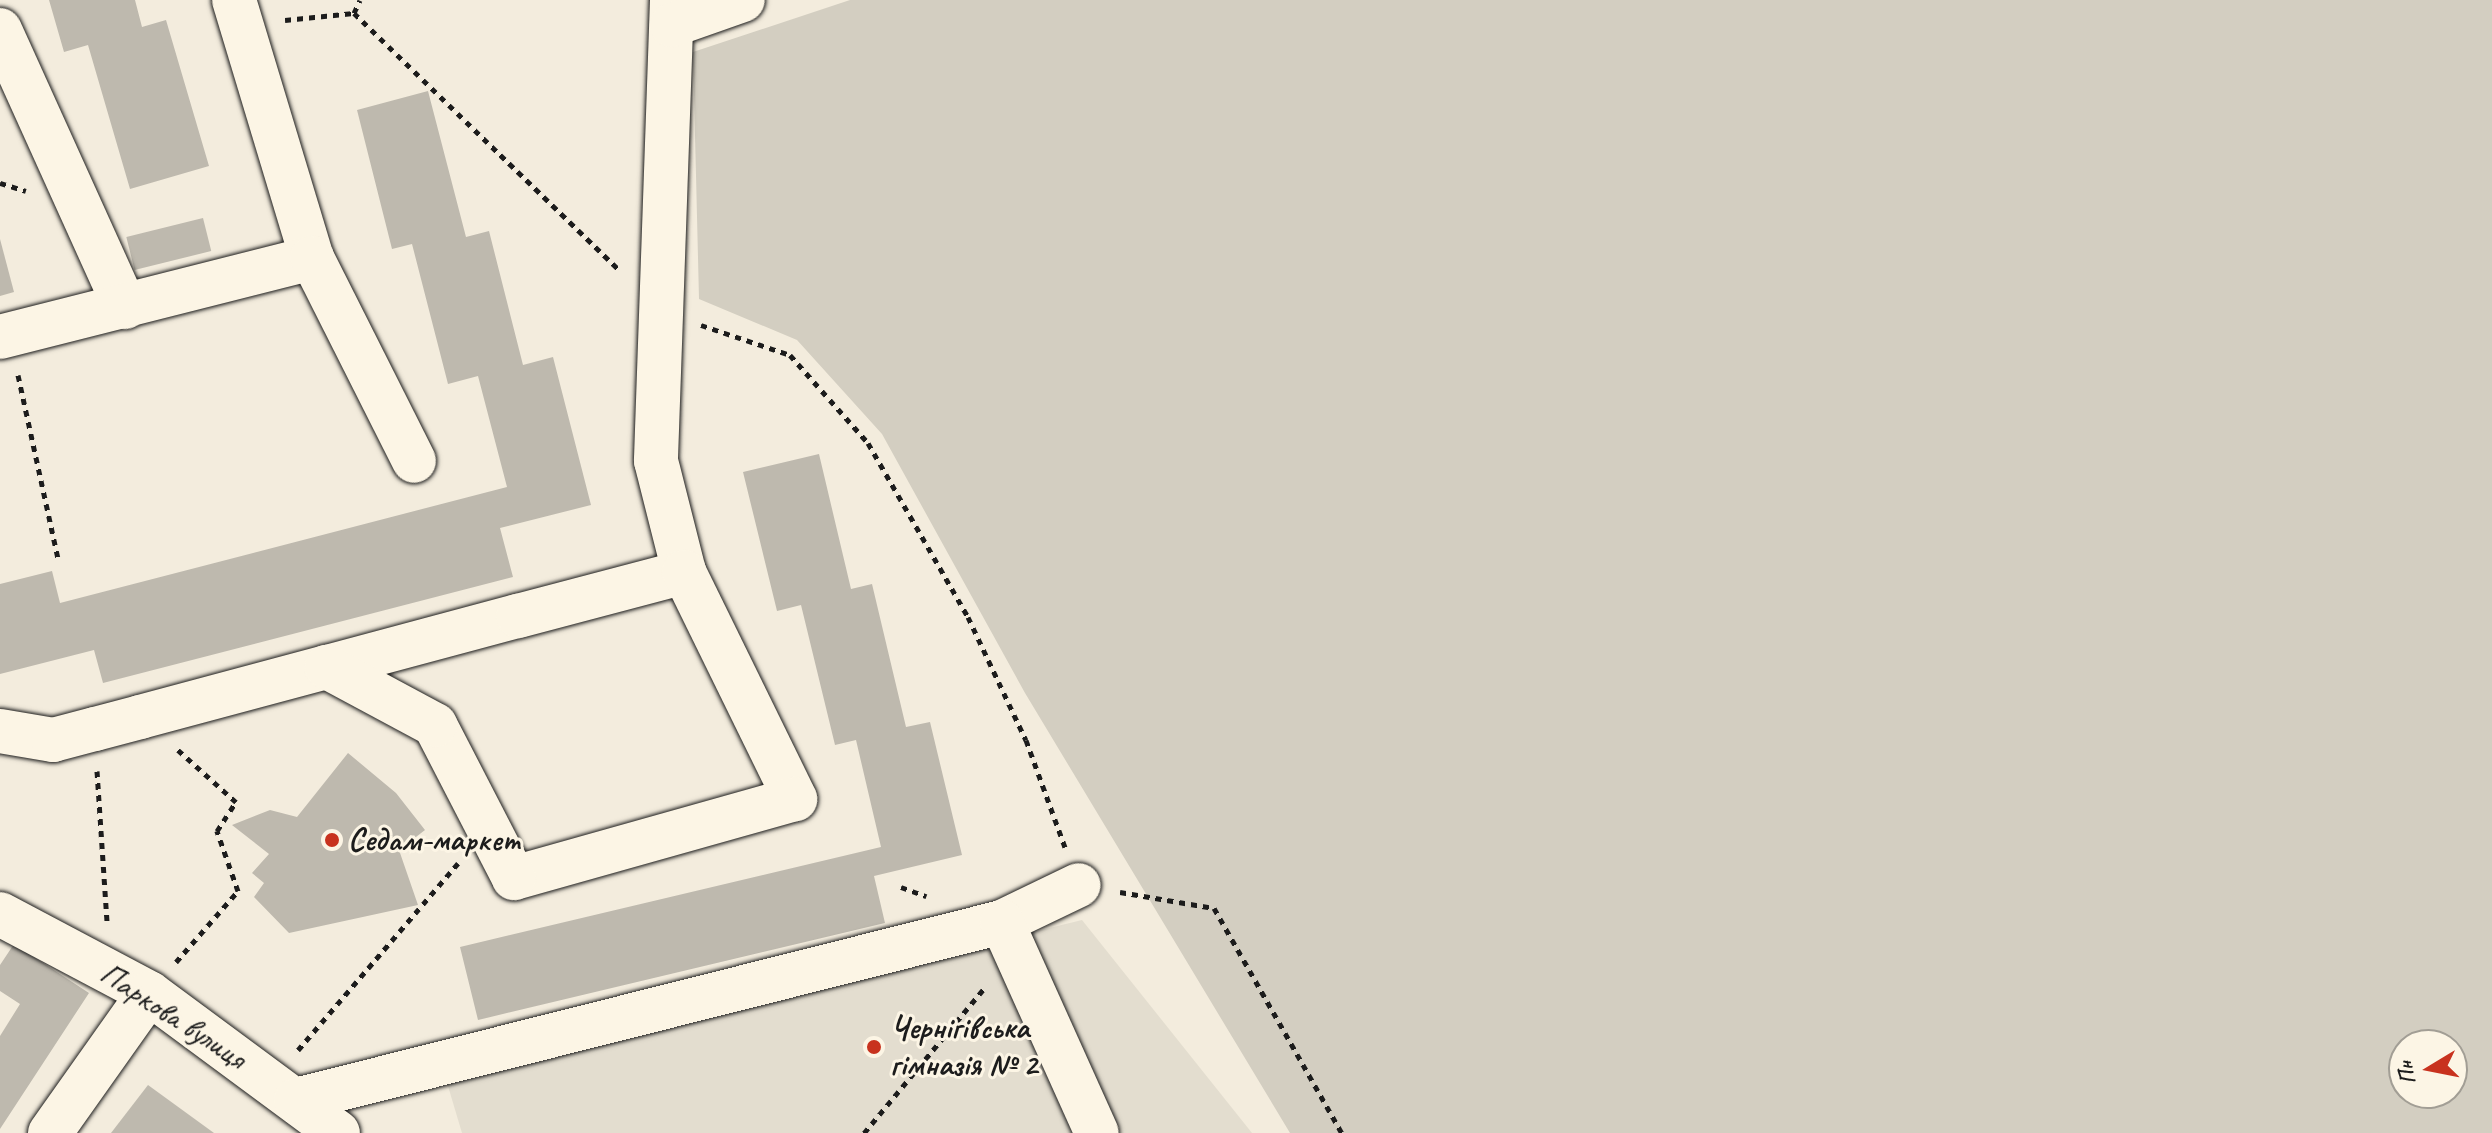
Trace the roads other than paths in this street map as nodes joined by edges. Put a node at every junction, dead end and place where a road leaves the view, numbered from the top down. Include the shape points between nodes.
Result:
1 (743, 0) edge
2 (672, 12) edge
3 (238, 13) edge
4 (0, 30) edge
5 (312, 258) junction
6 (125, 307) junction
7 (4, 336) edge
8 (414, 461) dead end
9 (684, 572) junction
10 (327, 667) junction
11 (0, 731) edge
12 (1079, 885) road end
13 (0, 914) edge
14 (1009, 936) junction
15 (149, 993) junction
16 (284, 1091) junction
17 (50, 1133) edge
18 (338, 1133) edge
19 (1097, 1133) edge

1 - 2 street
2 - 9 street via 656,461
3 - 5 street
4 - 6 street
5 - 6 street
5 - 8 street
6 - 7 street
9 - 10 street
9 - 10 street via 795,799 514,878 435,725
10 - 11 street via 53,740
12 - 14 street
13 - 15 street, Паркова вулиця
14 - 16 street
14 - 19 street
15 - 16 street, Паркова вулиця
15 - 17 street
16 - 18 street, Паркова вулиця

